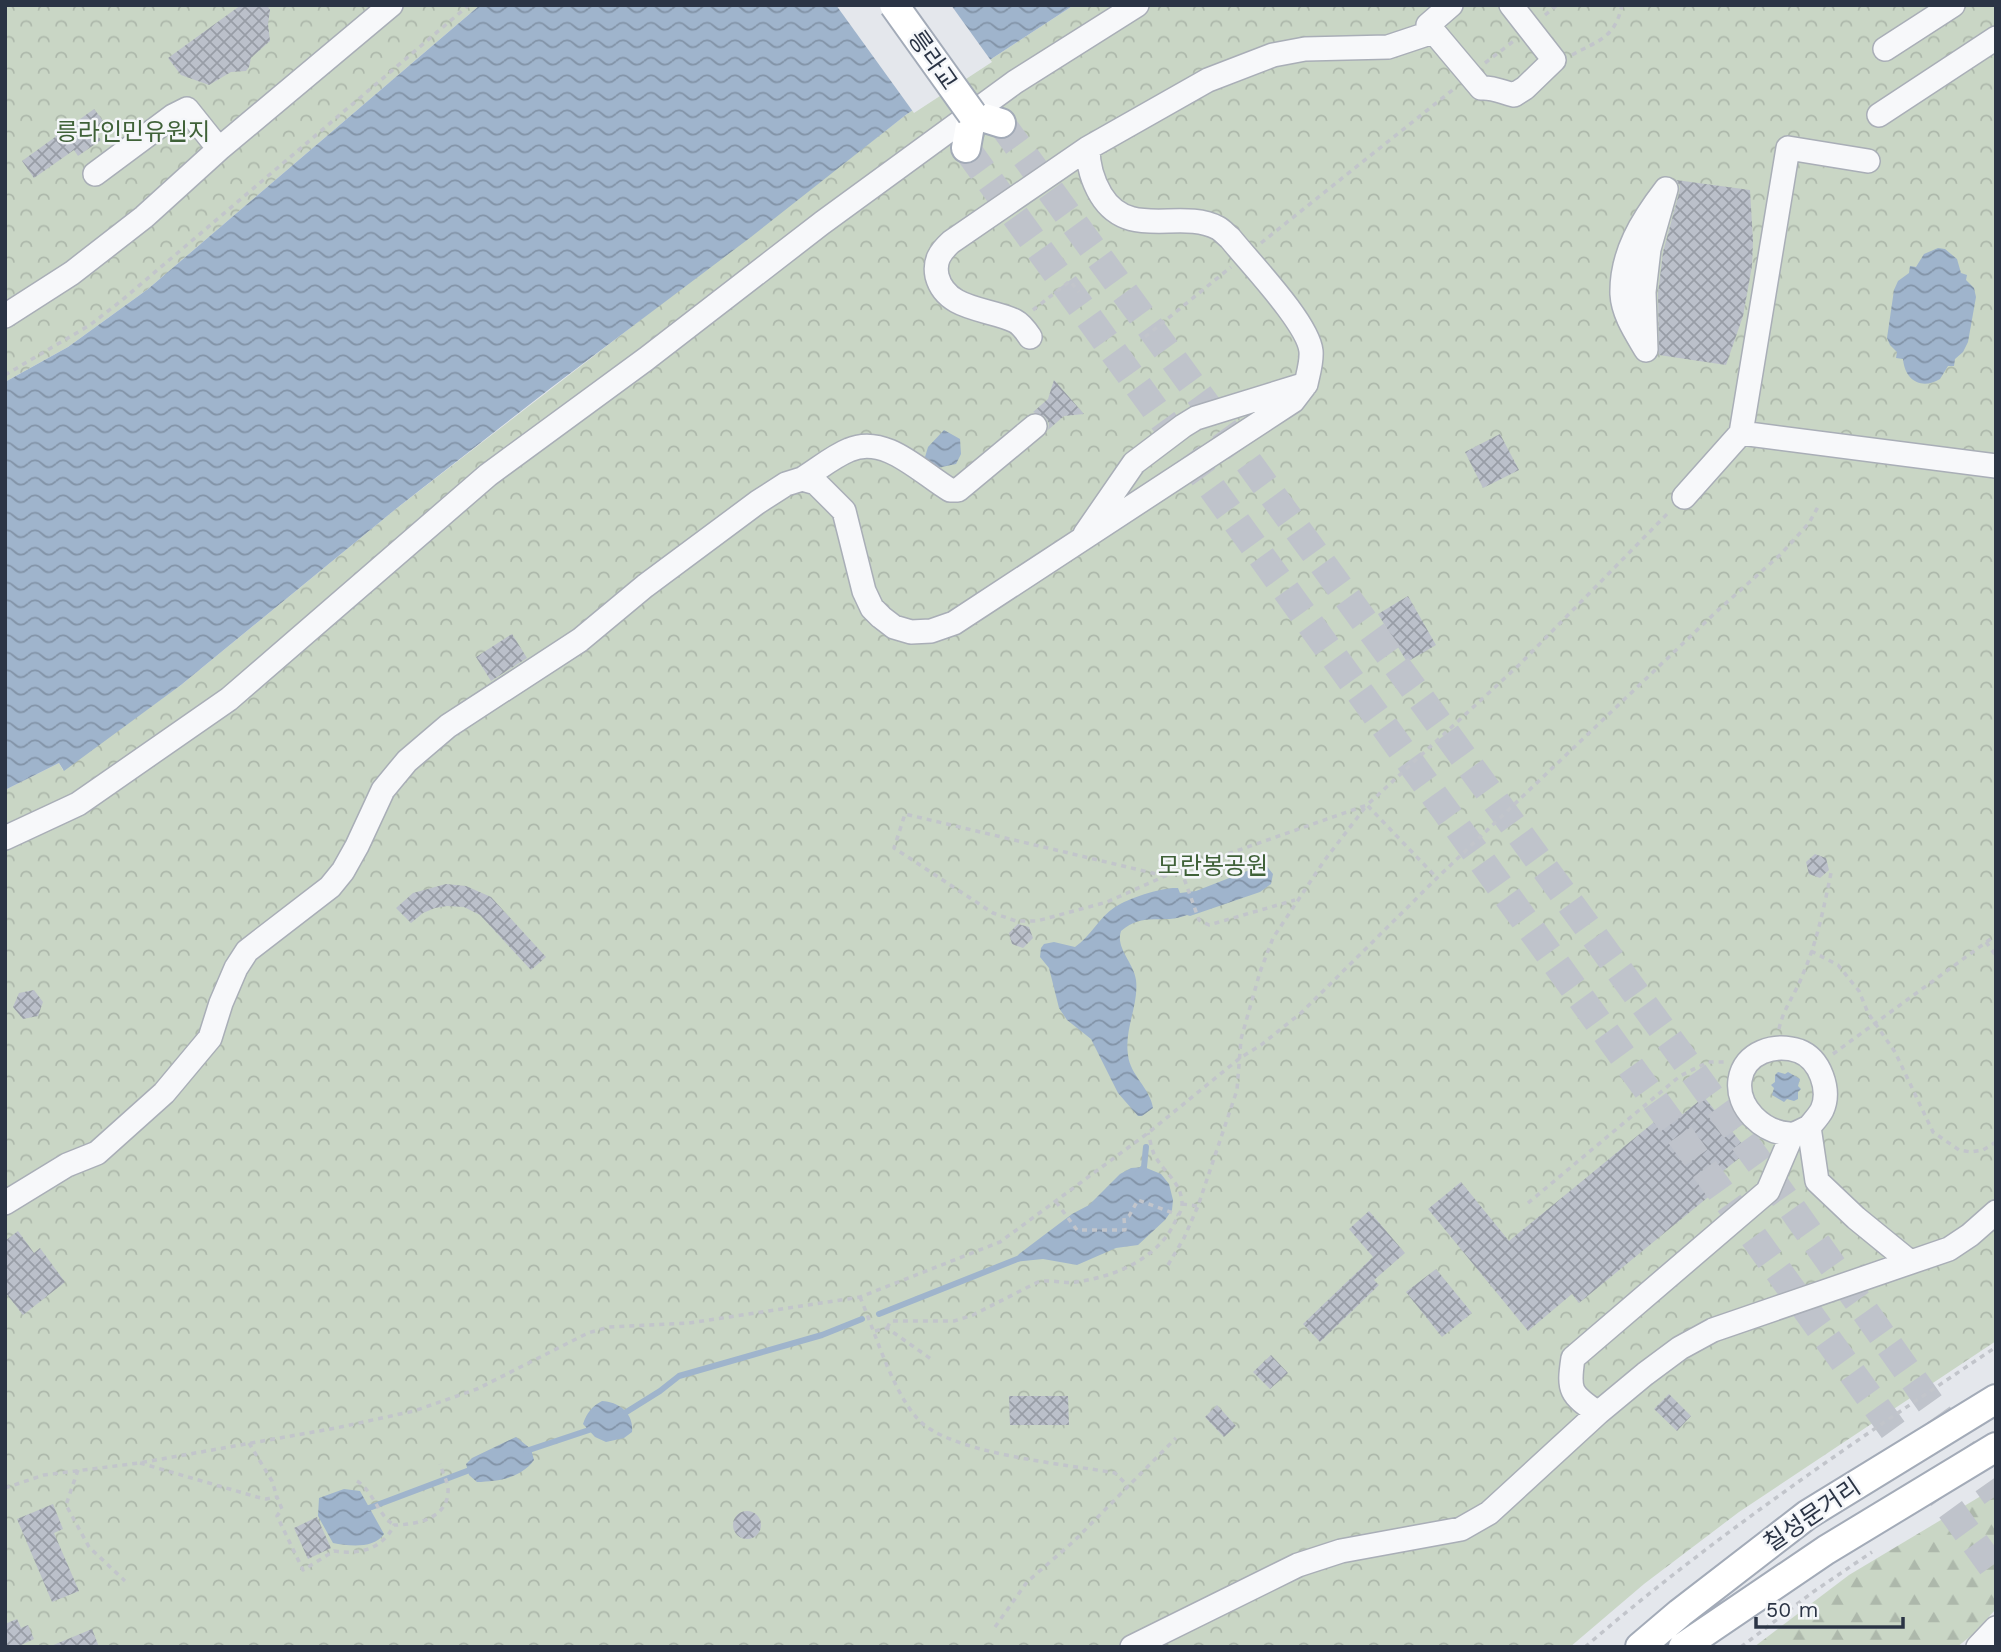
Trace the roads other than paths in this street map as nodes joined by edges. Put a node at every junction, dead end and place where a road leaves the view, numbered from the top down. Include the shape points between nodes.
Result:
1 (391, 5) edge
2 (894, 5) edge
3 (1138, 5) edge
4 (1426, 5) edge
5 (1451, 5) edge
6 (1511, 5) edge
7 (1953, 5) edge
8 (1433, 32) junction
9 (1996, 37) edge
10 (1388, 47) junction
11 (1885, 49) dead end
12 (972, 114) junction
13 (1879, 115) dead end
14 (1001, 123) tunnel mouth
15 (966, 148) dead end
16 (1088, 148) junction
17 (219, 149) junction
18 (1868, 161) dead end
19 (95, 174) dead end
20 (5, 316) edge
21 (1024, 329) road end
22 (1646, 350) joint
23 (1306, 384) junction
24 (1035, 426) dead end
25 (1741, 433) junction
26 (1996, 466) edge
27 (802, 479) junction
28 (1684, 497) road end
29 (1079, 543) junction
30 (5, 838) edge
31 (1800, 1131) junction
32 (5, 1203) edge
33 (1996, 1212) edge
34 (1910, 1262) junction
35 (1996, 1399) edge
36 (1598, 1413) junction
37 (1996, 1447) edge
38 (1996, 1628) edge
39 (1132, 1647) edge
40 (1640, 1647) edge
41 (1683, 1647) edge
42 (1978, 1647) edge

1 - 17 street
2 - 12 main road, 릉라교, bridge
3 - 30 street via 1015,82 488,475 229,699 78,804
4 - 10 street
5 - 8 street via 1428,25
6 - 8 street via 1554,60 1514,95 1494,87 1481,88
7 - 11 street
8 - 10 street
9 - 13 street
10 - 16 street via 1305,49 1273,55 1180,94
12 - 14 main road
12 - 15 main road
16 - 21 street via 951,242 938,257 938,279 949,296
16 - 23 street via 1091,176 1115,211 1138,221 1203,223 1219,228 1230,239 1308,340 1311,359
17 - 19 street via 187,109
17 - 20 street via 72,273
18 - 25 street via 1788,148
22 - 22 street via 1643,292 1649,249 1666,189 1631,242 1625,269 1622,296 1630,323
23 - 29 street via 1293,401
23 - 29 street via 1183,426 1134,463
24 - 27 street via 958,490 950,490 883,447 868,444 848,450
25 - 26 street
25 - 28 street
27 - 29 street via 816,483 844,511 872,608 894,627 911,632 954,624
27 - 32 street via 758,502 580,640 447,726 407,761 383,790 357,846 330,887 247,951 221,1003 211,1038 198,1056 97,1153 67,1165
31 - 31 street via 1822,1109 1825,1087 1817,1066 1802,1052 1783,1047 1763,1050 1747,1062 1740,1081 1742,1100 1753,1119 1771,1130
31 - 34 street via 1817,1181
31 - 36 street via 1769,1191 1573,1358 1569,1383 1580,1401
33 - 34 street via 1949,1249
34 - 36 street via 1713,1330 1679,1348
35 - 40 main road, 칠성문거리 via 1807,1515
36 - 39 street via 1489,1513 1461,1529 1341,1551 1298,1565
37 - 41 main road, 칠성문거리 via 1826,1550
38 - 42 street

